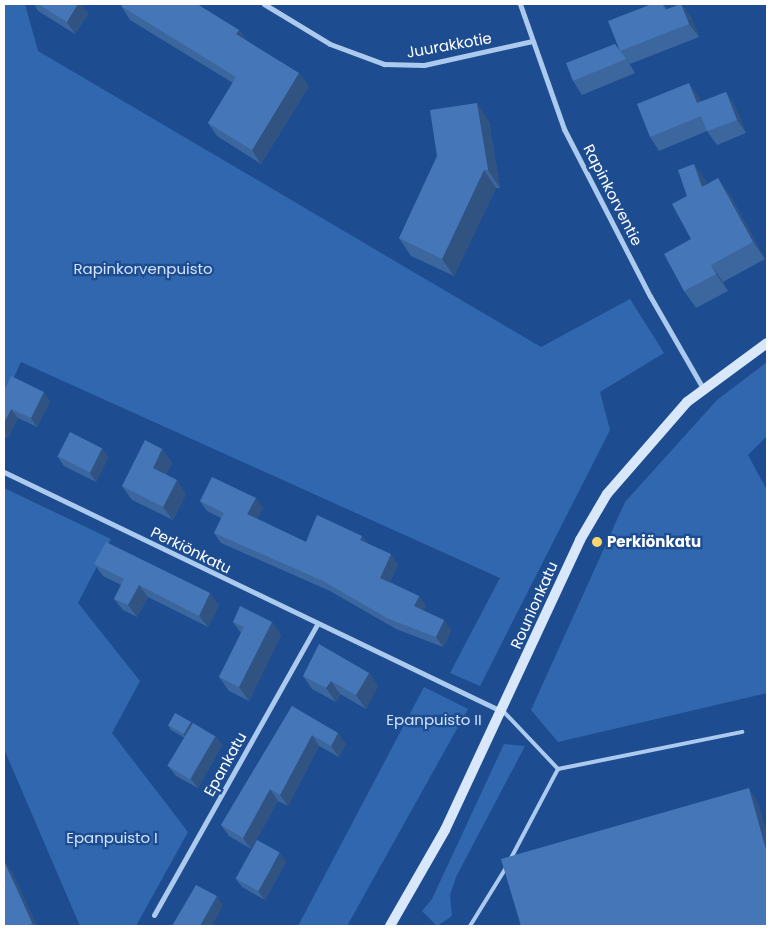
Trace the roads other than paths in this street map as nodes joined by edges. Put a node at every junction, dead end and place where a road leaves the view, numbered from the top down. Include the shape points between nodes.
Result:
1 (264, 4) edge
2 (520, 4) edge
3 (532, 41) junction
4 (767, 343) edge
5 (703, 388) junction
6 (4, 472) edge
7 (317, 626) junction
8 (504, 712) junction
9 (742, 732) dead end
10 (558, 769) junction
11 (154, 915) dead end
12 (393, 925) edge
13 (470, 926) edge

1 - 3 street, Juurakkotie via 330,44 384,64 424,65
2 - 3 street, Rapinkorventie
3 - 5 street, Rapinkorventie via 564,129
4 - 5 main road, Rounionkatu
5 - 8 main road, Rounionkatu via 670,419 607,494 580,540
6 - 7 street, Perkiönkatu
7 - 8 street, Perkiönkatu
7 - 11 street, Epankatu
8 - 10 lane
8 - 12 main road, Rounionkatu
9 - 10 lane
10 - 13 lane

